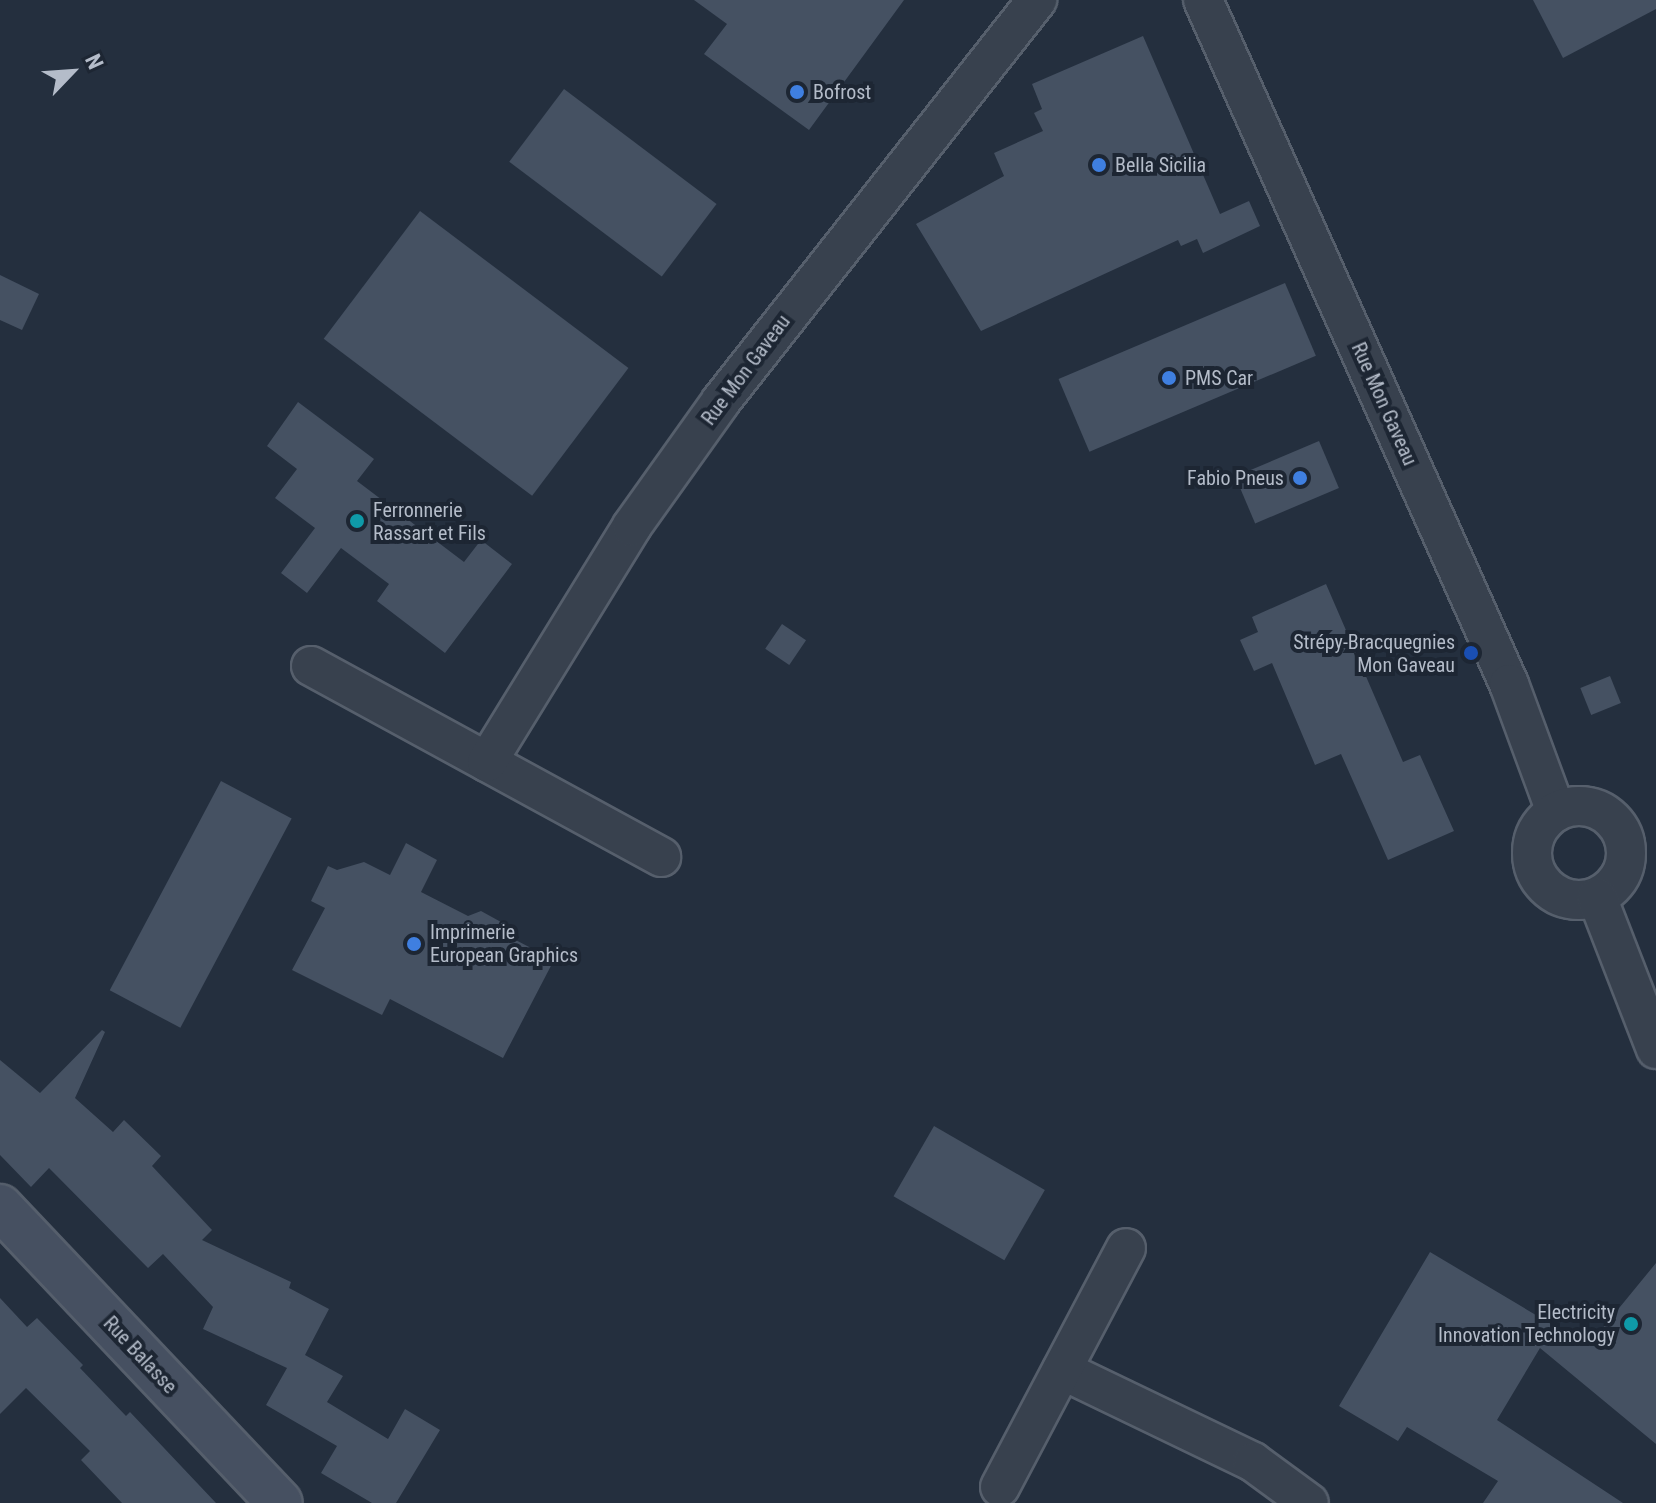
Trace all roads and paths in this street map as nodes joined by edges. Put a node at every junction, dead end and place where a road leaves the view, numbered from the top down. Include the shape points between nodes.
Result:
1 (1037, 0) edge
2 (1203, 0) edge
3 (311, 666) dead end
4 (487, 762) junction
5 (1556, 812) junction
6 (661, 857) dead end
7 (1597, 897) junction
8 (1656, 1049) edge
9 (0, 1207) edge
10 (1126, 1248) dead end
11 (1062, 1370) junction
12 (1000, 1487) dead end
13 (280, 1503) edge
14 (1309, 1503) edge

1 - 4 street, Rue Mon Gaveau via 721,401 632,526
2 - 5 street, Rue Mon Gaveau via 1509,684
3 - 4 street
4 - 6 street
5 - 7 street via 1536,835 1532,850 1541,880 1566,899
5 - 7 street via 1586,806 1601,811 1622,833 1626,863 1620,877
7 - 8 street
9 - 13 street, Rue Balasse
10 - 11 street
11 - 12 street
11 - 14 street via 1253,1462

